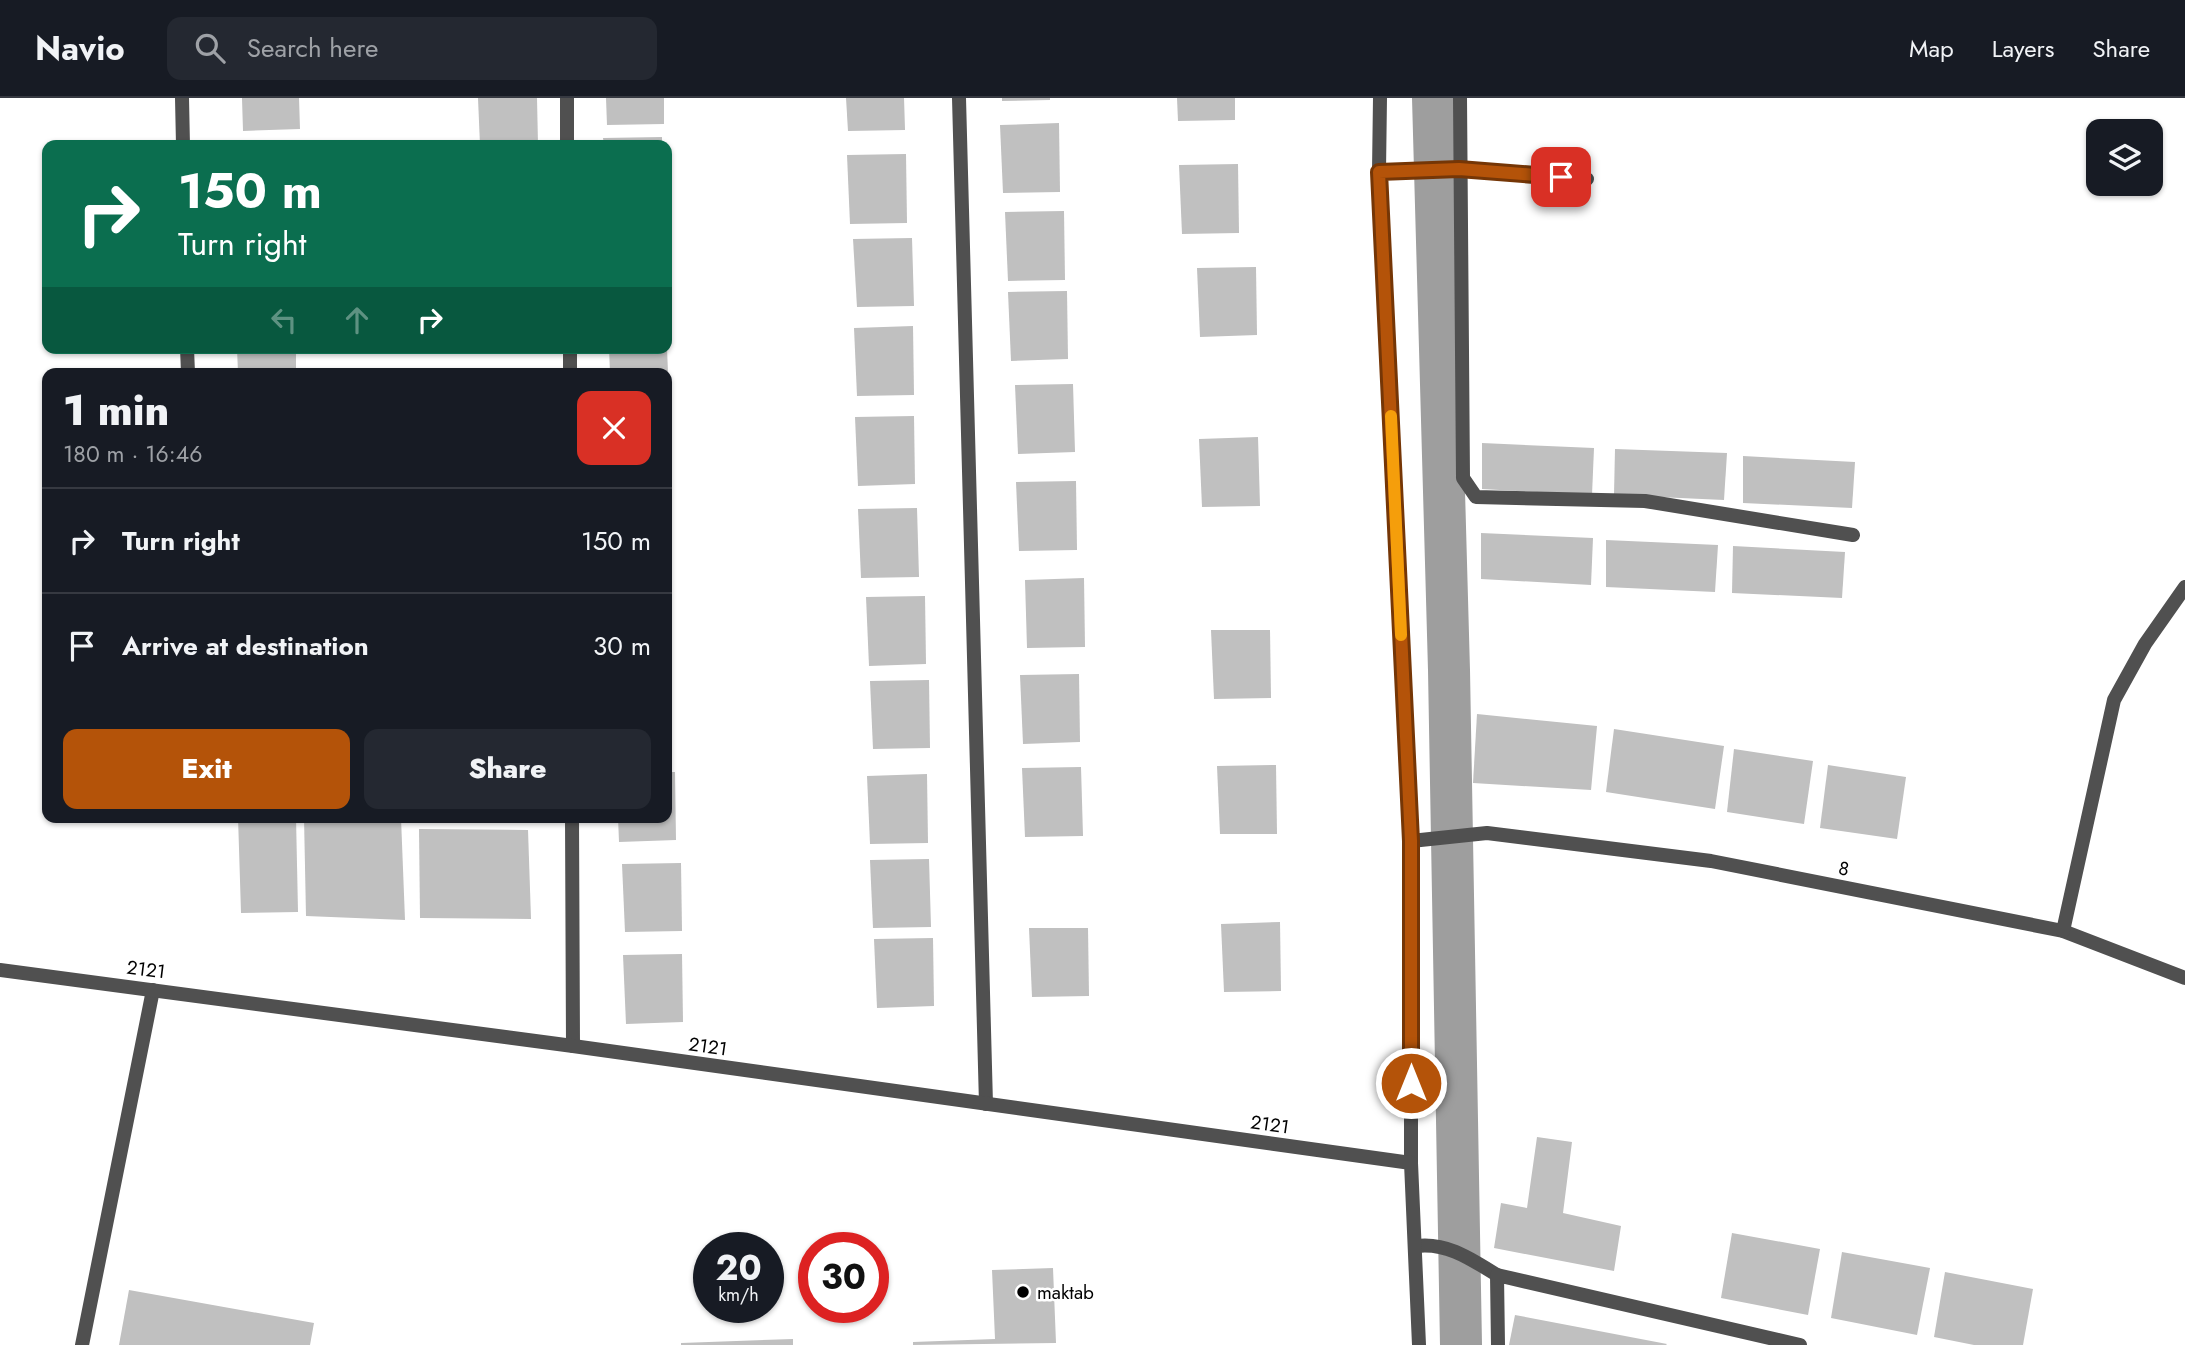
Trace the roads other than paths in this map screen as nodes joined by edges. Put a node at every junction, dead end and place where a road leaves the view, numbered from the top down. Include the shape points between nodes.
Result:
1 (182, 98) edge
2 (567, 98) edge
3 (959, 98) edge
4 (1380, 98) edge
5 (1460, 98) edge
6 (183, 140) edge
7 (567, 140) edge
8 (1459, 169) junction
9 (1385, 171) junction
10 (1587, 179) dead end
11 (1853, 535) dead end
12 (2185, 587) edge
13 (572, 823) edge
14 (1411, 841) junction
15 (2063, 931) junction
16 (0, 970) edge
17 (2185, 978) edge
18 (153, 989) junction
19 (573, 1046) junction
20 (986, 1104) junction
21 (1411, 1163) junction
22 (1424, 1245) junction
23 (1497, 1275) junction
24 (82, 1345) edge
25 (1419, 1345) edge
26 (1498, 1345) edge
27 (1800, 1345) edge

1 - 6 street
2 - 7 street
3 - 20 street
4 - 9 street
5 - 8 street
8 - 9 street
8 - 10 street
8 - 11 street via 1463,478 1476,497 1645,501
9 - 14 street
12 - 15 street via 2144,645 2114,700
13 - 19 street
14 - 15 street, 8 via 1487,833 1711,861
14 - 21 street
15 - 17 street, 8
16 - 18 street, 2121
18 - 19 street, 2121
18 - 24 street
19 - 20 street, 2121
20 - 21 street, 2121
21 - 22 street
22 - 23 street via 1458,1252
22 - 25 street
23 - 26 street
23 - 27 street

